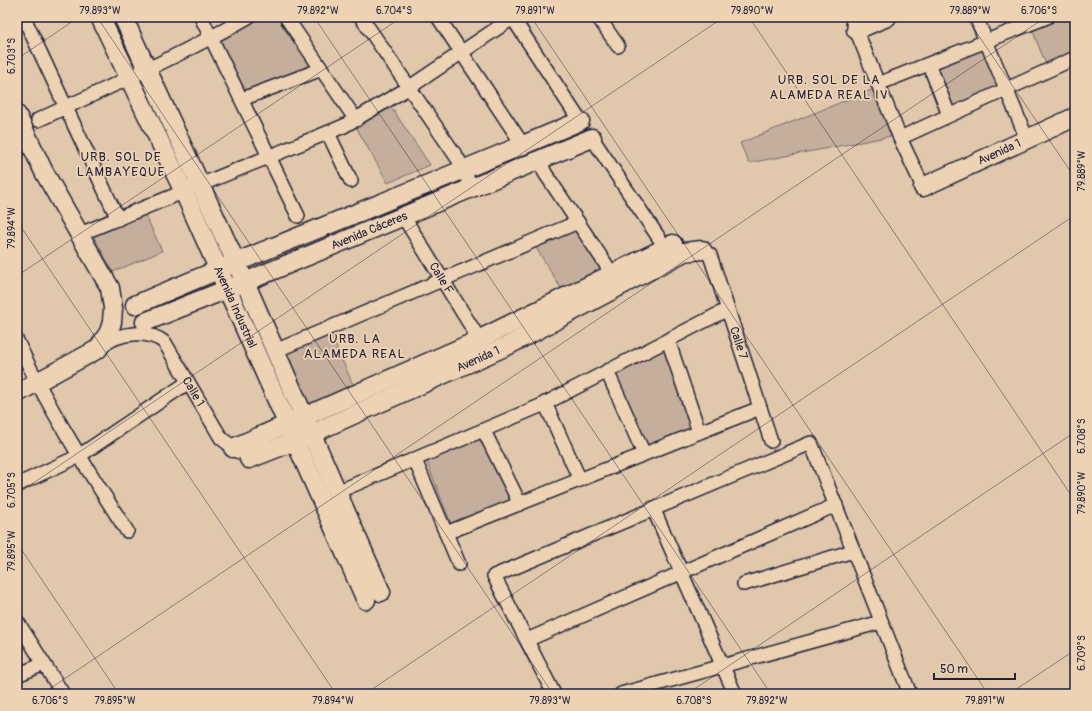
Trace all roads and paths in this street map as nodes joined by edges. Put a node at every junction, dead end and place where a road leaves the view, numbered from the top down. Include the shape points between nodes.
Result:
1 (100, 17) edge
2 (123, 17) edge
3 (201, 17) edge
4 (248, 17) edge
5 (286, 17) edge
6 (361, 17) edge
7 (438, 17) edge
8 (513, 17) edge
9 (598, 17) edge
10 (887, 17) edge
11 (976, 17) edge
12 (1047, 17) edge
13 (26, 22) dead end
14 (854, 23) edge
15 (211, 38) junction
16 (986, 41) junction
17 (618, 46) dead end
18 (462, 53) junction
19 (1075, 58) edge
20 (929, 64) junction
21 (322, 69) junction
22 (147, 70) junction
23 (129, 78) junction
24 (878, 84) junction
25 (410, 87) junction
26 (1007, 89) junction
27 (242, 99) junction
28 (66, 107) junction
29 (17, 115) edge
30 (950, 115) junction
31 (1075, 117) edge
32 (38, 120) dead end
33 (356, 120) junction
34 (580, 121) joint
35 (328, 133) junction
36 (592, 138) joint
37 (900, 138) junction
38 (1027, 139) junction
39 (523, 145) junction
40 (270, 157) junction
41 (538, 159) junction
42 (464, 170) junction
43 (351, 181) dead end
44 (201, 185) junction
45 (923, 187) joint
46 (472, 188) junction
47 (184, 192) junction
48 (298, 216) dead end
49 (403, 216) junction
50 (118, 219) junction
51 (578, 222) junction
52 (80, 234) junction
53 (667, 243) joint
54 (702, 250) joint
55 (236, 262) junction
56 (609, 268) dead end
57 (219, 269) junction
58 (442, 279) junction
59 (246, 282) junction
60 (228, 290) junction
61 (135, 305) dead end
62 (728, 309) junction
63 (140, 328) junction
64 (479, 339) junction
65 (668, 340) junction
66 (17, 341) edge
67 (98, 349) junction
68 (275, 351) junction
69 (607, 371) junction
70 (187, 383) junction
71 (36, 384) junction
72 (17, 393) edge
73 (545, 403) junction
74 (760, 408) junction
75 (304, 417) junction
76 (288, 424) junction
77 (484, 431) junction
78 (699, 432) junction
79 (311, 433) junction
80 (295, 441) junction
81 (771, 441) dead end
82 (233, 448) junction
83 (644, 454) junction
84 (78, 456) junction
85 (249, 459) joint
86 (416, 460) junction
87 (580, 480) junction
88 (17, 485) edge
89 (337, 492) junction
90 (520, 504) junction
91 (836, 505) junction
92 (653, 508) junction
93 (128, 531) dead end
94 (446, 533) junction
95 (853, 551) junction
96 (459, 564) dead end
97 (682, 572) junction
98 (744, 584) dead end
99 (17, 621) edge
100 (881, 622) junction
101 (526, 640) junction
102 (44, 664) junction
103 (723, 666) junction
104 (17, 675) edge
105 (639, 692) edge
106 (63, 694) edge
107 (554, 694) edge
108 (621, 694) edge
109 (735, 694) edge
110 (910, 694) edge

1 - 23 street, Avenida Industrial
2 - 22 street, Avenida Industrial
3 - 15 street
4 - 15 street
5 - 21 street
6 - 25 street
7 - 18 street
8 - 18 street
8 - 34 street
9 - 17 street
10 - 14 street
11 - 16 street
12 - 16 street
13 - 28 street
14 - 24 street
15 - 22 street
15 - 27 street
16 - 20 street
16 - 26 street
18 - 25 street
18 - 39 street
19 - 26 street
20 - 24 street
20 - 30 street
21 - 27 street
21 - 33 street
22 - 23 street
22 - 44 street, Avenida Industrial
23 - 28 street
23 - 47 street, Avenida Industrial
24 - 37 street
25 - 33 street
25 - 42 street
26 - 30 street
26 - 38 street
27 - 40 street
28 - 32 street
28 - 50 street
29 - 52 street via 44,172
30 - 37 street
31 - 38 street, Avenida 1
33 - 35 street
34 - 39 street, Avenida Cáceres
35 - 40 street
35 - 43 street
36 - 41 street, Avenida Cáceres
36 - 53 street
37 - 45 street
38 - 45 street, Avenida 1
39 - 42 street, Avenida Cáceres
40 - 44 street
40 - 48 street
41 - 46 street, Avenida Cáceres
41 - 51 street
42 - 46 street
42 - 55 street, Avenida Cáceres
44 - 47 street
44 - 55 street, Avenida Industrial
46 - 49 street, Avenida Cáceres
47 - 50 street
47 - 57 street, Avenida Industrial
49 - 58 street, Calle F
49 - 59 street, Avenida Cáceres
50 - 52 street
51 - 56 street
51 - 58 street
52 - 67 street via 110,288 112,322
53 - 64 street, Avenida 1
54 - 62 street, Calle 7 via 710,254
54 - 79 street, Avenida 1 via 684,252 509,345
55 - 57 street, Avenida Cáceres
55 - 59 street, Avenida Industrial
57 - 60 street, Avenida Industrial
57 - 61 street, Avenida Cáceres
58 - 64 street, Calle F
58 - 68 street
59 - 60 street, Avenida Cáceres
59 - 68 street, Avenida Industrial
60 - 63 street, Avenida Cáceres
60 - 76 street, Avenida Industrial
62 - 65 street
62 - 74 street, Calle 7
63 - 67 street
63 - 70 street, Calle 1 via 165,343
64 - 75 street, Avenida 1
65 - 69 street
65 - 78 street
66 - 71 street
67 - 71 street
68 - 75 street, Avenida Industrial
69 - 73 street
69 - 83 street
70 - 82 street, Calle 1 via 221,438
70 - 84 street
71 - 72 street
71 - 84 street
73 - 77 street
73 - 87 street
74 - 78 street
74 - 81 street, Calle 7
75 - 76 street, Avenida 1
75 - 79 street, Avenida Industrial
76 - 80 street, Avenida Industrial
76 - 82 street, Avenida 1
77 - 86 street
77 - 90 street
78 - 83 street
79 - 80 street, Avenida 1
79 - 89 street, Avenida Industrial
80 - 85 street, Avenida 1
80 - 89 street, Avenida Industrial via 374,596
82 - 85 street, Calle 1
83 - 87 street
84 - 88 street
84 - 93 street
86 - 89 street
86 - 94 street
87 - 90 street
90 - 94 street
91 - 92 street via 811,443
91 - 95 street
91 - 97 street
92 - 97 street
92 - 101 street via 494,576
94 - 96 street
95 - 98 street
95 - 100 street
97 - 101 street
97 - 103 street
99 - 102 street
100 - 103 street
100 - 110 street
101 - 107 street
102 - 104 street
102 - 106 street
103 - 105 street
103 - 109 street
105 - 108 street

